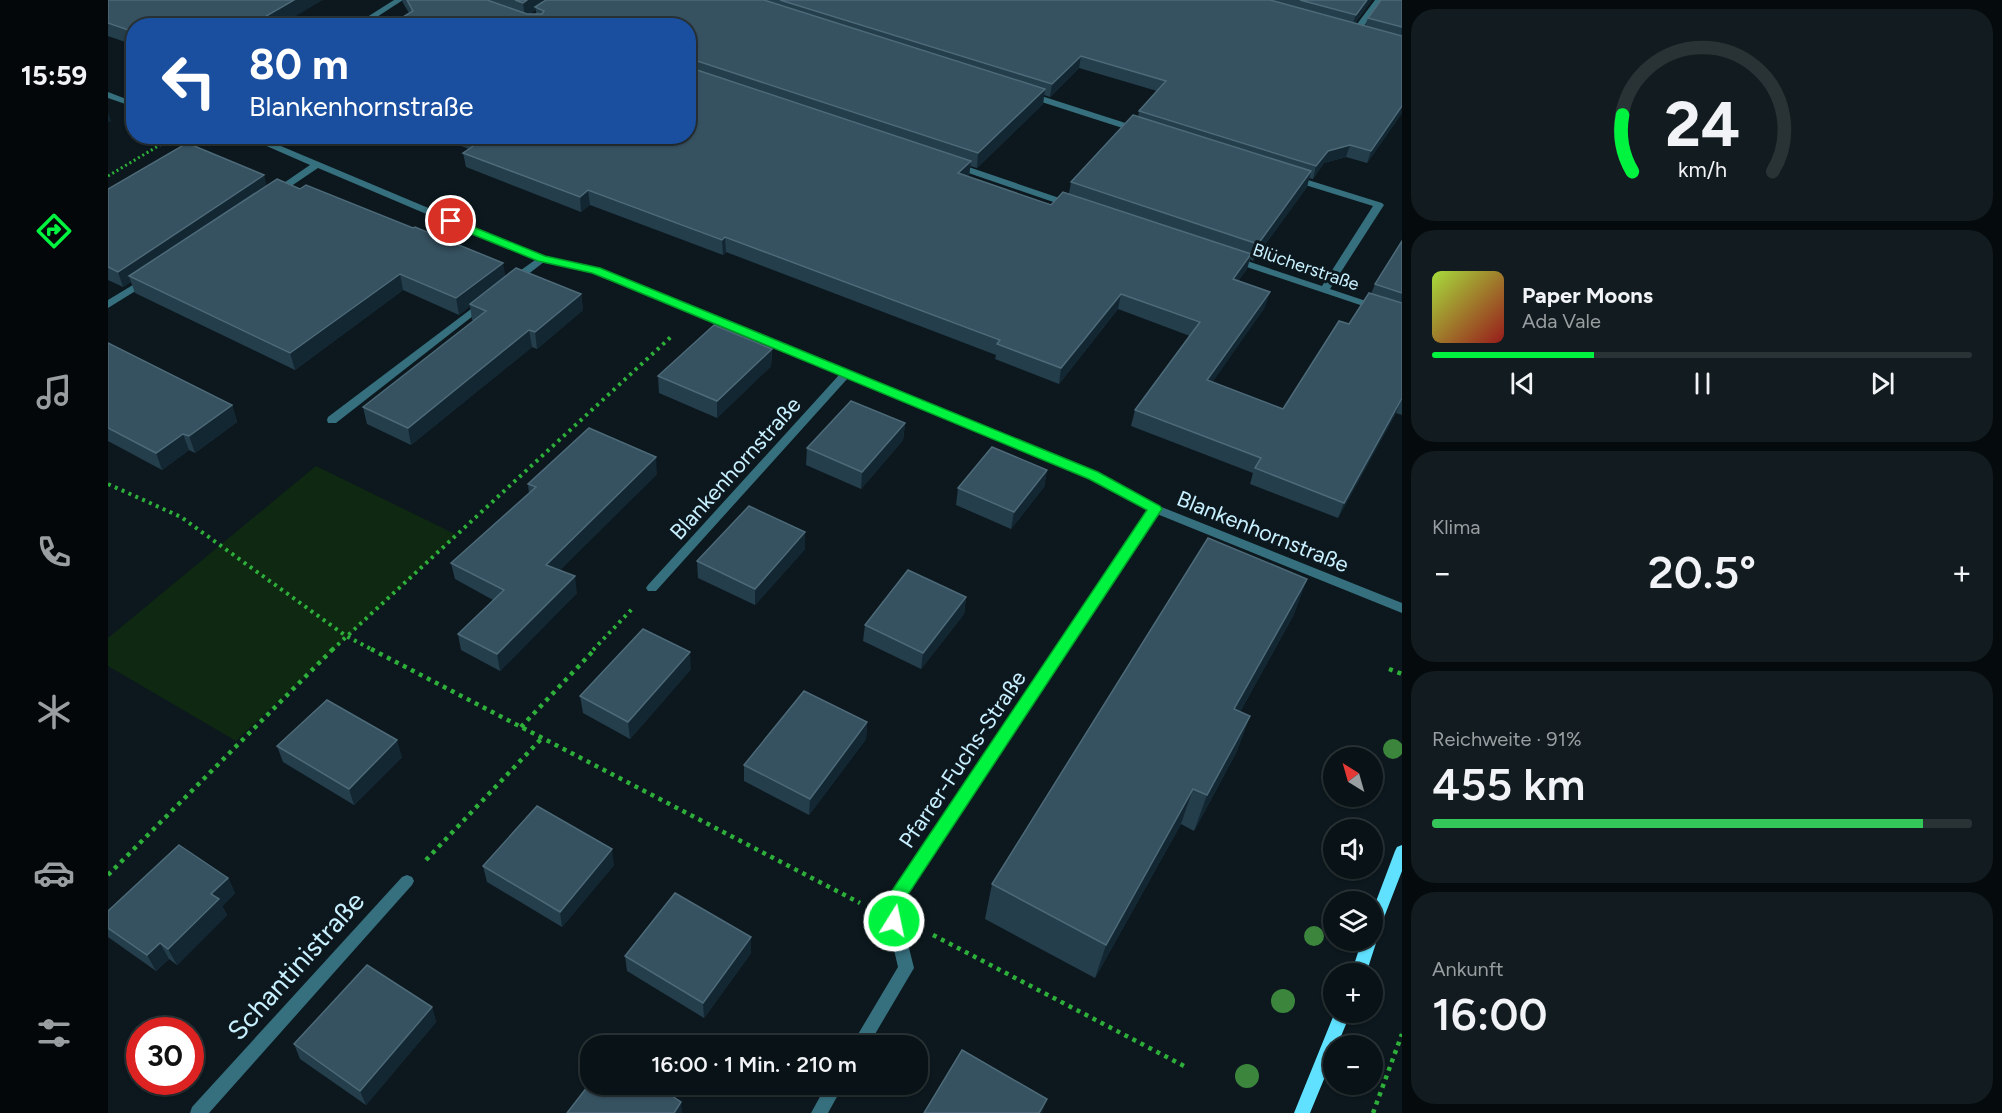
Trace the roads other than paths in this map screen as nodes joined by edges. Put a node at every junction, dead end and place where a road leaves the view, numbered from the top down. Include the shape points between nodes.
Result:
1 (399, 0) edge
2 (1380, 0) edge
3 (370, 18) edge
4 (1344, 29) edge
5 (1355, 32) junction
6 (1365, 35) edge
7 (1016, 91) edge
8 (108, 95) edge
9 (126, 102) edge
10 (1151, 134) edge
11 (267, 144) edge
12 (938, 160) edge
13 (317, 165) junction
14 (1283, 175) edge
15 (268, 198) edge
16 (1086, 210) edge
17 (1222, 256) edge
18 (542, 259) junction
19 (154, 274) edge
20 (1324, 290) junction
21 (108, 305) edge
22 (1402, 316) edge
23 (846, 374) junction
24 (332, 420) dead end
25 (1155, 509) junction
26 (652, 588) road end
27 (1402, 608) edge
28 (1402, 851) edge
29 (407, 881) road end
30 (1383, 903) edge
31 (1339, 1023) edge
32 (866, 1035) edge
33 (830, 1095) edge
34 (198, 1113) edge
35 (819, 1113) edge
36 (1302, 1113) edge

1 - 3 street
2 - 5 street
4 - 5 street
5 - 6 street
7 - 10 street
8 - 9 street
11 - 13 street, Blankenhornstraße
12 - 16 street
13 - 15 street
13 - 18 street, Blankenhornstraße
14 - 20 street via 1379,206
17 - 20 street, Blücherstraße
18 - 23 street, Blankenhornstraße via 596,271
18 - 24 street
19 - 21 street
20 - 22 street, Blücherstraße
23 - 25 street, Blankenhornstraße via 1093,476
23 - 26 street, Blankenhornstraße
25 - 27 street, Blankenhornstraße
25 - 32 street, Pfarrer-Fuchs-Straße via 891,907 906,968
28 - 30 street
29 - 34 street, Schantinistraße
31 - 36 street
33 - 35 street

